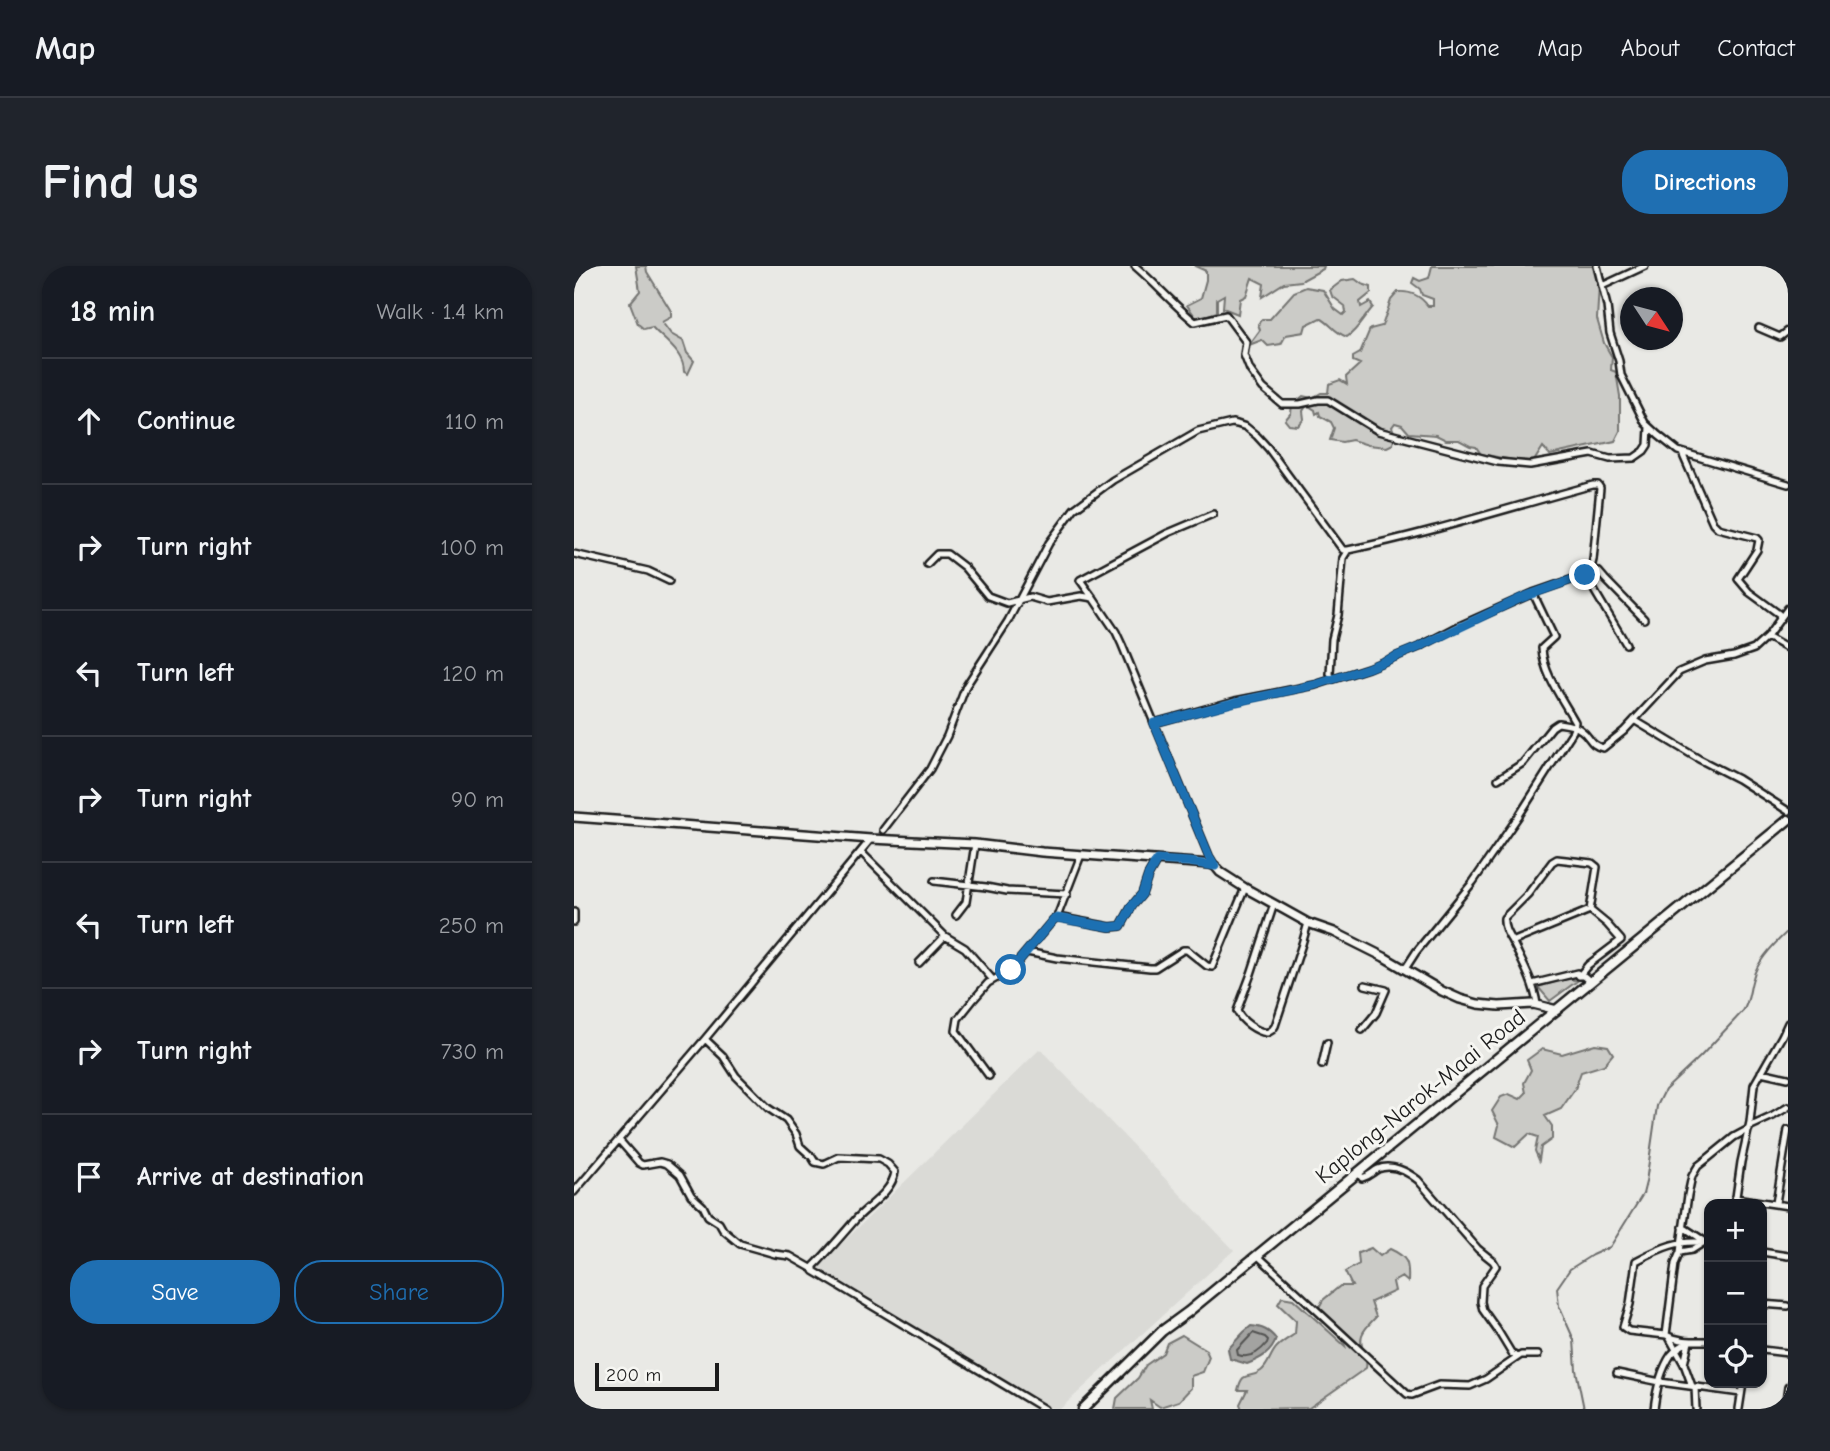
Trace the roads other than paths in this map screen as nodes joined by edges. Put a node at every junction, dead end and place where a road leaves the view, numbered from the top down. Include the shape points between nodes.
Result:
1 (1135, 266) edge
2 (1597, 266) edge
3 (1645, 266) edge
4 (1602, 286) junction
5 (1759, 328) dead end
6 (1788, 331) edge
7 (1649, 428) junction
8 (1682, 453) junction
9 (1788, 484) edge
10 (1213, 513) dead end
11 (1348, 550) junction
12 (574, 554) edge
13 (927, 564) dead end
14 (1591, 568) junction
15 (1585, 575) junction
16 (669, 581) dead end
17 (1533, 593) junction
18 (1093, 598) junction
19 (1019, 600) junction
20 (1788, 608) edge
21 (1644, 619) dead end
22 (1780, 619) junction
23 (1767, 637) junction
24 (1626, 644) dead end
25 (1788, 649) edge
26 (1333, 679) junction
27 (1634, 720) junction
28 (1154, 723) junction
29 (1574, 726) junction
30 (1498, 779) dead end
31 (1788, 811) edge
32 (574, 817) edge
33 (1788, 820) edge
34 (883, 830) dead end
35 (871, 839) junction
36 (975, 844) junction
37 (861, 852) junction
38 (1081, 855) junction
39 (1157, 860) junction
40 (1215, 866) junction
41 (934, 881) dead end
42 (969, 884) junction
43 (1245, 888) junction
44 (1067, 894) junction
45 (1274, 904) junction
46 (1590, 910) junction
47 (574, 912) edge
48 (956, 915) dead end
49 (1057, 918) junction
50 (574, 922) edge
51 (1308, 923) junction
52 (944, 936) junction
53 (1512, 942) junction
54 (1027, 952) junction
55 (919, 963) dead end
56 (1405, 969) junction
57 (1579, 976) junction
58 (993, 980) junction
59 (1591, 982) junction
60 (1532, 984) junction
61 (1365, 985) dead end
62 (1536, 1004) junction
63 (1557, 1010) junction
64 (1788, 1023) edge
65 (1362, 1030) dead end
66 (705, 1039) junction
67 (1327, 1043) dead end
68 (1322, 1065) dead end
69 (1761, 1072) junction
70 (989, 1076) dead end
71 (1788, 1079) edge
72 (1788, 1107) edge
73 (1749, 1128) junction
74 (1788, 1130) edge
75 (620, 1140) junction
76 (1358, 1172) junction
77 (574, 1192) edge
78 (1735, 1199) edge
79 (1767, 1203) edge
80 (1776, 1203) junction
81 (1788, 1206) edge
82 (1682, 1227) junction
83 (1704, 1240) edge
84 (1681, 1242) junction
85 (1704, 1242) edge
86 (1704, 1243) edge
87 (1680, 1252) junction
88 (1767, 1253) edge
89 (1257, 1255) junction
90 (1788, 1256) edge
91 (813, 1269) junction
92 (1767, 1304) edge
93 (1788, 1306) edge
94 (1667, 1336) junction
95 (1704, 1340) edge
96 (1689, 1342) junction
97 (1676, 1350) junction
98 (1767, 1351) edge
99 (1788, 1353) edge
100 (1538, 1355) dead end
101 (1519, 1357) junction
102 (1684, 1364) junction
103 (1617, 1373) dead end
104 (1660, 1382) junction
105 (1694, 1387) junction
106 (1788, 1387) edge
107 (1742, 1388) edge
108 (1741, 1393) junction
109 (1044, 1409) edge
110 (1083, 1409) edge
111 (1654, 1409) edge
112 (1696, 1409) edge
113 (1739, 1409) edge
114 (1785, 1409) edge

1 - 7 street via 1195,322 1226,315 1246,342 1244,355 1250,370 1282,404 1328,400 1378,430 1499,462 1530,465 1592,454 1634,458 1648,445
2 - 4 street
3 - 4 street
4 - 7 street via 1621,375
5 - 6 street via 1780,337
7 - 8 street
8 - 9 street
8 - 22 street via 1713,523 1759,540 1738,579
10 - 18 street via 1080,580
11 - 14 street via 1597,485
11 - 19 street via 1343,550 1257,436 1232,423 1198,431 1080,503 1049,542
11 - 26 street via 1343,558 1332,639
12 - 16 street via 648,571
13 - 19 street via 937,554 947,554 988,596 1007,603
14 - 15 street
14 - 21 street
15 - 17 street
15 - 24 street
17 - 26 street via 1419,647
17 - 29 street via 1554,637 1542,648 1543,656
18 - 19 street
18 - 28 street via 1116,632
19 - 34 street via 966,686 930,769
20 - 22 street
22 - 23 street
23 - 25 street
23 - 27 street via 1754,649 1705,661 1679,673
26 - 28 street
27 - 29 street via 1603,748
27 - 31 street
28 - 40 street
29 - 30 street via 1555,724 1523,763
29 - 56 street via 1520,814
32 - 35 main road
33 - 59 highway, Kaplong-Narok-Maai Road
35 - 36 main road
35 - 37 street
36 - 38 main road
36 - 42 street
37 - 52 street
37 - 66 street
38 - 39 main road
38 - 44 street
39 - 40 main road
39 - 49 street via 1121,926
40 - 43 main road
41 - 42 street
42 - 44 street
42 - 48 street via 966,902
43 - 45 main road
43 - 54 street via 1212,967 1187,950 1155,968
44 - 49 street
45 - 51 main road
45 - 51 street via 1237,1011 1267,1034 1275,1026
46 - 53 street
46 - 53 street via 1597,867 1556,859 1504,918
46 - 57 street via 1621,940
47 - 50 street
49 - 54 street
51 - 56 main road
52 - 55 street
52 - 58 street via 965,948
53 - 60 street
54 - 58 street via 1011,970
56 - 62 main road via 1473,1003
57 - 59 street
57 - 60 street
58 - 70 street via 958,1019 956,1031
59 - 63 highway, Kaplong-Narok-Maai Road
60 - 62 street
61 - 65 street via 1385,990 1376,1013
62 - 63 main road
63 - 76 highway, Kaplong-Narok-Maai Road
64 - 69 street
66 - 75 street
66 - 91 street via 768,1108 786,1120 815,1162 824,1164 839,1157 879,1160 895,1172 887,1189
67 - 68 street
69 - 71 street
69 - 73 street via 1754,1085
72 - 73 street
73 - 78 street
73 - 82 street via 1698,1167 1690,1182
74 - 80 street
75 - 77 street
75 - 91 street via 639,1163 667,1164 680,1175 708,1216 740,1244 790,1256
76 - 89 highway, Kaplong-Narok-Maai Road
76 - 101 street via 1367,1178 1385,1168 1407,1171 1493,1261 1496,1266 1482,1286 1483,1310 1512,1354
79 - 80 street
80 - 81 street
82 - 83 street
82 - 84 street
84 - 85 street
84 - 87 street
84 - 94 street via 1636,1261 1623,1327
86 - 87 street
87 - 94 street
88 - 90 street
89 - 101 street via 1407,1394 1439,1385 1470,1386
89 - 110 highway, Kaplong-Narok-Maai Road via 1162,1331
91 - 109 street
92 - 93 street
94 - 96 street
94 - 97 street
95 - 96 street
96 - 97 street
96 - 102 street
97 - 102 street
97 - 104 street
98 - 99 street
100 - 101 street
102 - 105 street
103 - 104 street
104 - 105 street
104 - 111 street
105 - 108 street
105 - 112 street
106 - 114 street
107 - 108 street
108 - 113 street

